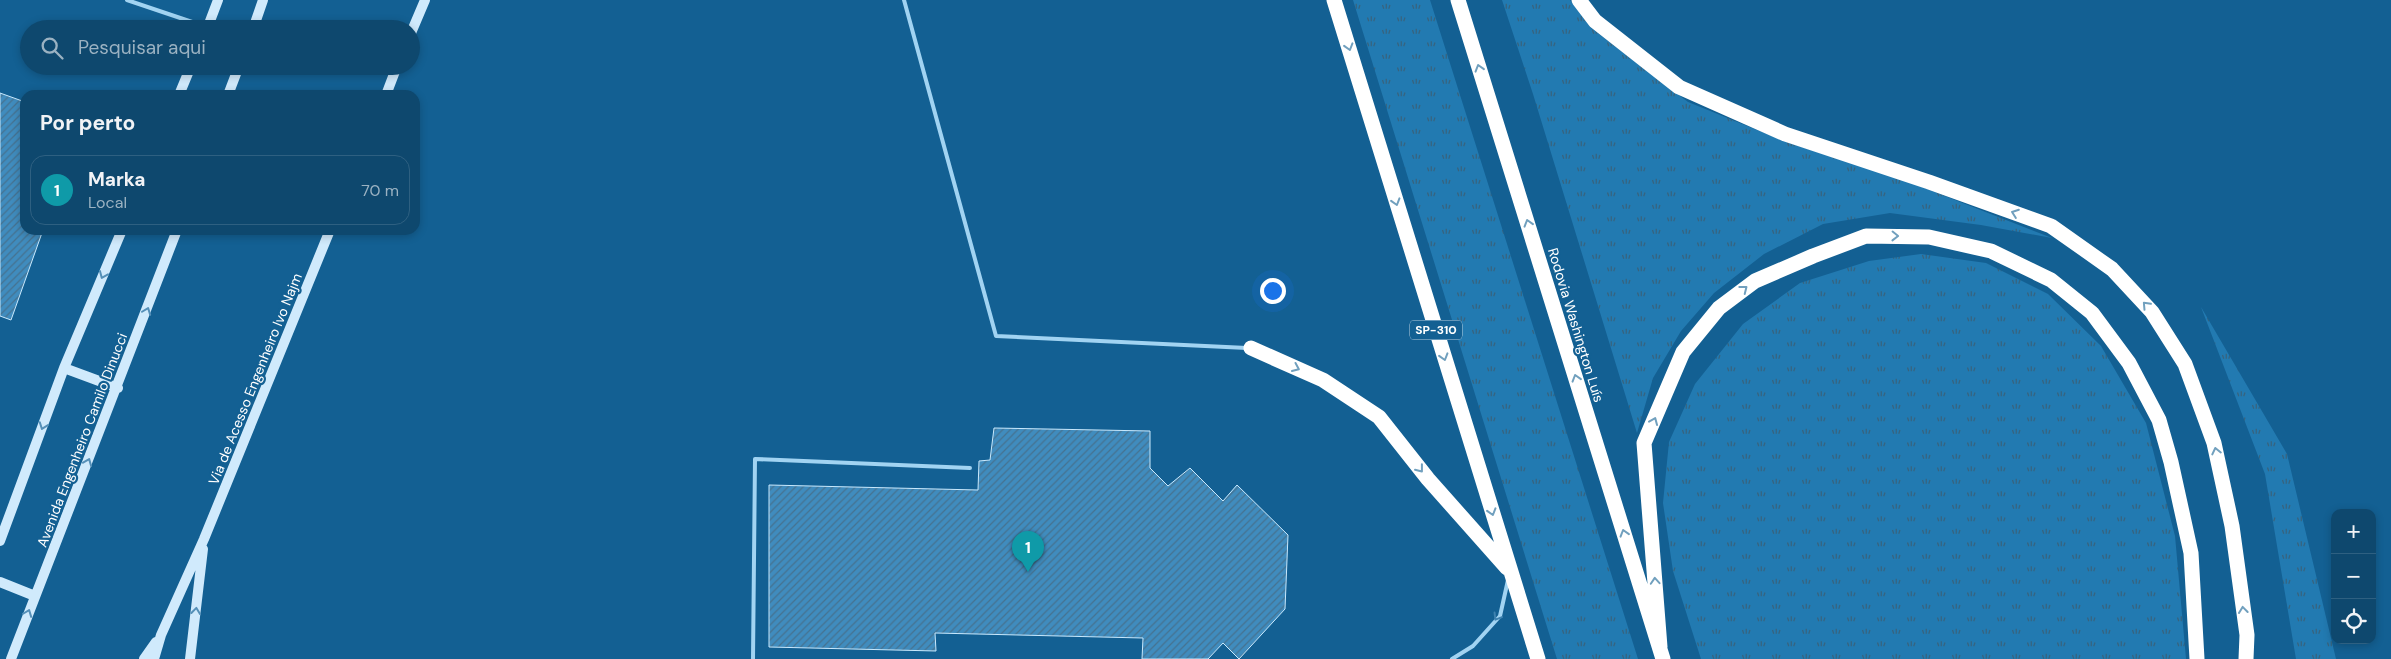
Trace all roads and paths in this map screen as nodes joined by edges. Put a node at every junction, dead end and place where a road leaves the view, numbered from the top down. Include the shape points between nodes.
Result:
1 (127, 0) edge
2 (218, 0) edge
3 (263, 0) edge
4 (425, 0) edge
5 (904, 0) edge
6 (1334, 0) edge
7 (1458, 0) edge
8 (1579, 0) edge
9 (186, 20) edge
10 (212, 20) edge
11 (256, 20) edge
12 (416, 20) edge
13 (187, 75) edge
14 (236, 75) edge
15 (394, 75) edge
16 (181, 90) edge
17 (230, 90) edge
18 (388, 90) edge
19 (120, 235) edge
20 (175, 235) edge
21 (328, 235) edge
22 (1251, 348) joint
23 (64, 368) junction
24 (118, 388) junction
25 (970, 468) dead end
26 (204, 538) junction
27 (0, 541) edge
28 (1510, 570) junction
29 (0, 582) edge
30 (35, 596) junction
31 (161, 635) junction
32 (1662, 653) edge
33 (11, 659) edge
34 (144, 659) edge
35 (154, 659) edge
36 (190, 659) edge
37 (753, 659) edge
38 (1452, 659) edge
39 (1538, 659) edge
40 (2197, 659) edge
41 (2246, 659) edge

1 - 9 lane
2 - 10 street
3 - 11 street
4 - 12 street
5 - 22 lane via 996,336
6 -> 28 highway, SP-310
32 -> 7 highway, Rodovia Washington Luís
41 -> 8 highway via 2247,635 2232,526 2214,443 2185,364 2152,312 2112,269 2051,226 1785,134 1679,87 1595,21
13 - 16 street
14 - 17 street
15 - 18 street
19 -> 23 street
24 -> 20 street, Avenida Engenheiro Camilo Dinucci
21 - 26 street, Via de Acesso Engenheiro Ivo Najm
22 -> 28 highway via 1323,380 1379,417
23 - 24 street
23 -> 27 street
30 -> 24 street, Avenida Engenheiro Camilo Dinucci
25 - 37 lane via 755,459
26 - 31 street, Via de Acesso Engenheiro Ivo Najm
36 -> 26 street, Via de Acesso Engenheiro Ivo Najm
28 -> 38 lane via 1500,616 1473,646
28 - 39 highway, SP-310
29 - 30 street
33 -> 30 street, Avenida Engenheiro Camilo Dinucci
31 - 34 street
31 - 35 street, Via de Acesso Engenheiro Ivo Najm
32 -> 40 highway via 1644,443 1683,352 1719,308 1755,281 1866,236 1920,237 1991,251 2052,280 2092,313 2129,363 2159,420 2172,462 2191,553

